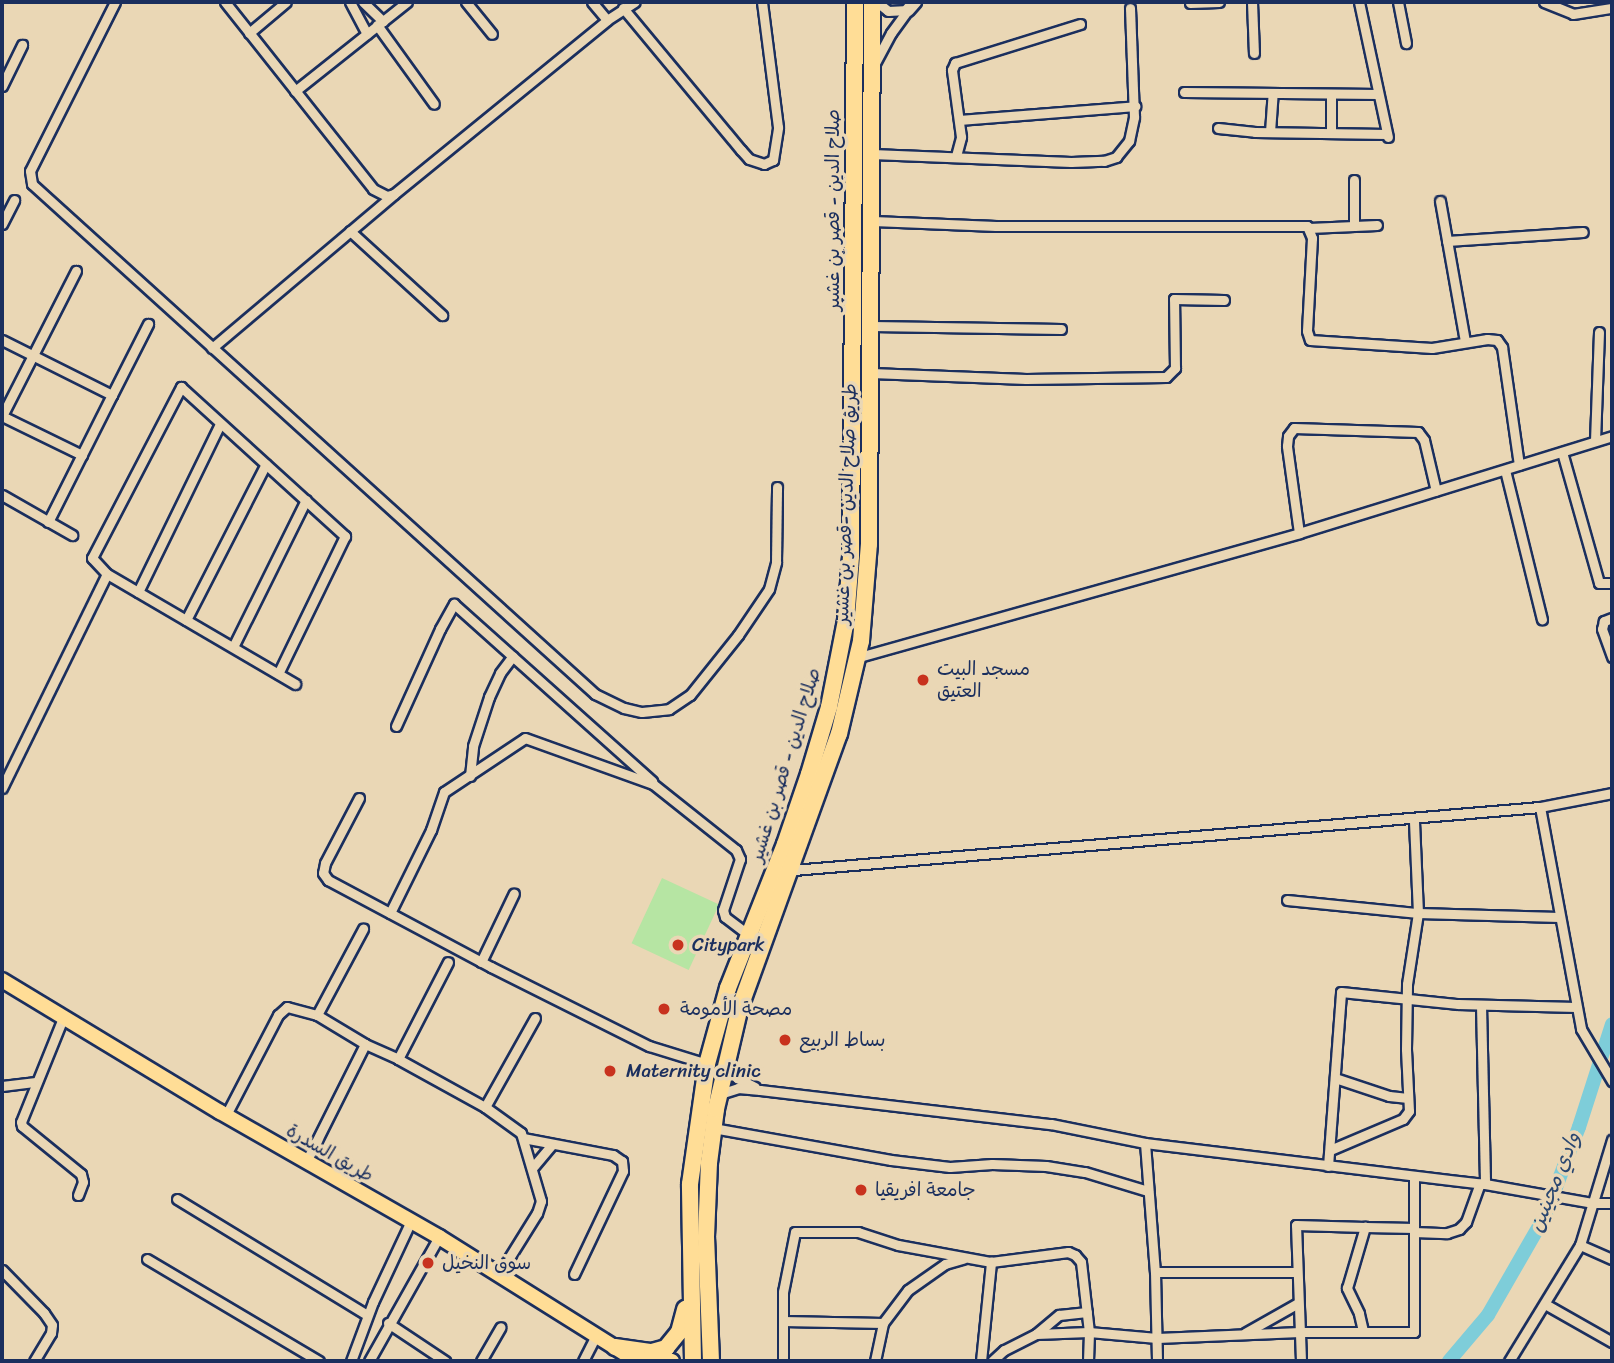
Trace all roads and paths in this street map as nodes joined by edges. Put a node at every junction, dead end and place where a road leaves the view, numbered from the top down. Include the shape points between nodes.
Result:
1 (115, 2) edge
2 (225, 2) edge
3 (286, 2) edge
4 (350, 2) edge
5 (363, 2) edge
6 (407, 2) edge
7 (466, 2) edge
8 (592, 2) edge
9 (635, 2) edge
10 (762, 2) edge
11 (855, 2) edge
12 (872, 2) edge
13 (877, 2) edge
14 (1219, 2) edge
15 (1252, 2) edge
16 (1359, 2) edge
17 (1398, 2) edge
18 (1544, 2) edge
19 (1190, 3) edge
20 (911, 6) edge
21 (624, 8) junction
22 (1130, 8) dead end
23 (1612, 8) edge
24 (607, 20) junction
25 (380, 23) junction
26 (1080, 24) dead end
27 (249, 33) junction
28 (366, 34) junction
29 (492, 34) dead end
30 (1406, 43) dead end
31 (22, 46) dead end
32 (1254, 53) dead end
33 (873, 67) junction
34 (5, 70) edge
35 (2, 86) edge
36 (295, 92) junction
37 (1184, 92) dead end
38 (1273, 93) junction
39 (1332, 94) junction
40 (1378, 94) junction
41 (434, 104) dead end
42 (1135, 106) junction
43 (959, 120) junction
44 (1218, 128) dead end
45 (1270, 132) junction
46 (1331, 133) junction
47 (872, 154) junction
48 (957, 156) junction
49 (1354, 180) dead end
50 (394, 194) junction
51 (14, 200) dead end
52 (1440, 201) dead end
53 (873, 221) junction
54 (2, 224) edge
55 (1377, 225) dead end
56 (1354, 226) junction
57 (1309, 228) junction
58 (350, 231) junction
59 (1583, 232) dead end
60 (1447, 241) junction
61 (76, 271) dead end
62 (1224, 300) dead end
63 (442, 315) dead end
64 (148, 324) dead end
65 (872, 326) junction
66 (1061, 328) dead end
67 (1599, 332) dead end
68 (2, 340) edge
69 (1465, 342) junction
70 (212, 348) junction
71 (33, 355) junction
72 (871, 373) junction
73 (852, 391) junction
74 (871, 391) junction
75 (112, 395) junction
76 (2, 416) edge
77 (220, 424) junction
78 (1612, 436) edge
79 (1595, 441) junction
80 (1562, 452) junction
81 (82, 455) junction
82 (266, 464) junction
83 (1519, 465) junction
84 (1505, 470) junction
85 (777, 487) dead end
86 (1436, 491) junction
87 (2, 495) edge
88 (306, 500) junction
89 (48, 522) junction
90 (1299, 533) junction
91 (72, 535) dead end
92 (107, 574) junction
93 (1612, 583) edge
94 (138, 592) junction
95 (1612, 618) edge
96 (186, 620) junction
97 (1542, 620) dead end
98 (233, 647) junction
99 (513, 656) junction
100 (859, 657) junction
101 (1612, 657) edge
102 (278, 674) junction
103 (295, 684) dead end
104 (396, 726) dead end
105 (470, 776) junction
106 (659, 787) junction
107 (2, 788) edge
108 (1612, 793) edge
109 (359, 798) dead end
110 (1540, 807) junction
111 (1414, 820) junction
112 (793, 870) junction
113 (514, 893) dead end
114 (1287, 900) dead end
115 (390, 913) junction
116 (1418, 914) junction
117 (1559, 917) junction
118 (363, 929) dead end
119 (749, 935) junction
120 (448, 962) dead end
121 (481, 962) junction
122 (2, 980) edge
123 (1407, 999) junction
124 (1480, 1005) junction
125 (1576, 1007) junction
126 (317, 1015) junction
127 (63, 1018) junction
128 (535, 1018) dead end
129 (365, 1044) junction
130 (398, 1059) junction
131 (707, 1064) junction
132 (726, 1064) junction
133 (1335, 1077) junction
134 (1612, 1081) edge
135 (36, 1082) junction
136 (2, 1086) edge
137 (760, 1090) junction
138 (719, 1095) junction
139 (1408, 1098) junction
140 (485, 1107) junction
141 (226, 1115) junction
142 (713, 1128) junction
143 (523, 1138) junction
144 (1612, 1140) edge
145 (1145, 1143) junction
146 (552, 1144) junction
147 (1330, 1150) junction
148 (306, 1162) junction
149 (1328, 1166) junction
150 (533, 1167) junction
151 (1414, 1176) junction
152 (1483, 1183) junction
153 (1149, 1191) junction
154 (78, 1195) dead end
155 (177, 1199) dead end
156 (1593, 1203) junction
157 (1612, 1203) edge
158 (411, 1221) junction
159 (1364, 1227) junction
160 (1414, 1230) junction
161 (439, 1237) junction
162 (1580, 1245) junction
163 (147, 1259) dead end
164 (963, 1259) junction
165 (1612, 1259) edge
166 (991, 1262) junction
167 (2, 1270) edge
168 (1154, 1272) junction
169 (1296, 1272) junction
170 (499, 1274) junction
171 (574, 1274) dead end
172 (690, 1294) junction
173 (1298, 1303) junction
174 (1545, 1304) junction
175 (1087, 1312) junction
176 (367, 1315) junction
177 (783, 1321) junction
178 (388, 1323) junction
179 (883, 1323) junction
180 (501, 1327) dead end
181 (1363, 1331) junction
182 (1089, 1332) junction
183 (1300, 1332) junction
184 (1036, 1334) junction
185 (1242, 1334) junction
186 (596, 1335) junction
187 (1157, 1338) junction
188 (1612, 1342) edge
189 (615, 1347) junction
190 (34, 1361) edge
191 (319, 1361) edge
192 (351, 1361) edge
193 (369, 1361) edge
194 (445, 1361) edge
195 (481, 1361) edge
196 (583, 1361) edge
197 (636, 1361) edge
198 (672, 1361) edge
199 (692, 1361) edge
200 (710, 1361) edge
201 (783, 1361) edge
202 (874, 1361) edge
203 (981, 1361) edge
204 (992, 1361) edge
205 (1088, 1361) edge
206 (1157, 1361) edge
207 (1301, 1361) edge
208 (1509, 1361) edge

1 - 70 street via 30,179
2 - 27 street
3 - 27 street
4 - 28 street
5 - 25 street
6 - 25 street
7 - 29 street
8 - 24 street
9 - 21 street
10 - 21 street via 778,127 773,160 764,164 749,159
11 - 73 highway, صلاح الدين - قصر بن غشير
12 - 33 highway, طريق صلاح الدين -قصر بن غشير
13 - 20 street via 888,11
14 - 19 street
15 - 32 street
16 - 40 street
17 - 30 street
18 - 23 street via 1573,14
20 - 33 street
21 - 24 street
22 - 42 street
24 - 50 street
25 - 28 street
25 - 41 street
26 - 43 street via 955,64
27 - 36 street
28 - 36 street
31 - 34 street
33 - 47 highway, طريق صلاح الدين -قصر بن غشير
34 - 35 street
36 - 50 street via 373,189 387,196
37 - 38 street
38 - 39 street
38 - 45 street
39 - 40 street
39 - 46 street
40 - 46 street via 1387,136
42 - 43 street
42 - 48 street via 1129,141 1111,159 1071,162
43 - 48 street
44 - 45 street
45 - 46 street
47 - 48 street
47 - 53 highway, طريق صلاح الدين -قصر بن غشير
49 - 56 street
50 - 58 street
51 - 54 street
52 - 60 street
53 - 57 street
53 - 65 highway, طريق صلاح الدين -قصر بن غشير
55 - 56 street
56 - 57 street
57 - 69 street via 1310,340 1396,348
58 - 63 street
58 - 70 street
59 - 60 street
60 - 69 street
61 - 71 street
62 - 72 street via 1174,299 1175,368 1166,377 1026,379
64 - 75 street
65 - 66 street
65 - 72 highway, طريق صلاح الدين -قصر بن غشير
67 - 79 street
68 - 71 street
69 - 83 street via 1493,338 1502,347
70 - 85 street via 583,684 634,710 669,709 685,700 759,608 775,570
71 - 75 street
71 - 76 street
72 - 74 highway, طريق صلاح الدين -قصر بن غشير
73 - 74 highway
73 - 119 highway, صلاح الدين - قصر بن غشير via 851,556 838,670 805,786
74 - 100 highway, طريق صلاح الدين -قصر بن غشير via 868,575
75 - 81 street
76 - 81 street
77 - 82 street
77 - 92 street via 181,387 92,558
77 - 94 street
78 - 79 street
79 - 80 street
80 - 83 street
80 - 93 street via 1599,583
81 - 89 street
82 - 88 street
82 - 96 street
83 - 84 street
84 - 86 street
84 - 97 street
86 - 90 street
86 - 90 street via 1418,432 1294,428 1287,446
87 - 89 street
88 - 98 street
88 - 102 street via 345,536
89 - 91 street
90 - 100 street
92 - 94 street
92 - 107 street
94 - 96 street
95 - 101 street via 1602,624
96 - 98 street
98 - 102 street
99 - 104 street via 452,605
99 - 105 street via 494,684 473,746
99 - 106 street
100 - 112 highway, طريق صلاح الدين -قصر بن غشير via 839,734
102 - 103 street
105 - 106 street via 524,738
105 - 115 street via 444,792 431,830
106 - 119 street via 740,855 723,910 725,917
108 - 110 street
109 - 115 street via 323,873
110 - 111 street
110 - 117 street
111 - 112 street
111 - 116 street
112 - 132 highway, طريق صلاح الدين -قصر بن غشير via 749,979
113 - 121 street
114 - 116 street
115 - 121 street
116 - 117 street
116 - 123 street
117 - 125 street
118 - 126 street
119 - 131 highway, صلاح الدين - قصر بن غشير via 720,1011
120 - 130 street
121 - 131 street via 658,1050
122 - 127 main road, طريق السدرة
123 - 124 street
123 - 133 street via 1338,994
123 - 139 street
124 - 125 street
124 - 152 street
125 - 134 street via 1581,1028
126 - 129 street
126 - 141 street via 287,1007 278,1015
127 - 135 street
127 - 141 main road, طريق السدرة
128 - 140 street
129 - 130 street
129 - 148 street
130 - 140 street
131 - 172 highway, صلاح الدين - قصر بن غشير via 690,1184
132 - 137 street via 737,1077
132 - 138 highway, طريق صلاح الدين -قصر بن غشير
133 - 139 street
133 - 147 street
135 - 136 street
135 - 154 street via 21,1124 81,1174
137 - 138 street via 738,1088
137 - 145 street via 1051,1124
138 - 142 highway, طريق صلاح الدين -قصر بن غشير
139 - 147 street via 1409,1111 1403,1119
140 - 143 street via 513,1125
141 - 148 main road, طريق السدرة
142 - 153 street via 950,1167 1046,1166
142 - 200 highway, طريق صلاح الدين -قصر بن غشير via 706,1237
143 - 146 street
143 - 150 street
144 - 156 street
145 - 149 street
145 - 153 street
146 - 150 street
146 - 171 street via 622,1161 623,1171
147 - 149 street
148 - 158 main road, طريق السدرة
149 - 151 street
150 - 170 street via 540,1206
151 - 152 street
151 - 160 street
152 - 156 street
152 - 160 street via 1459,1229 1447,1233
153 - 168 street
155 - 176 street
156 - 157 street
156 - 162 street
158 - 161 main road, طريق السدرة
158 - 176 street
159 - 160 street
159 - 169 street via 1298,1223
159 - 181 street via 1347,1288
160 - 181 street via 1415,1331
161 - 170 main road, طريق السدرة
161 - 178 street
162 - 165 street
162 - 174 street
163 - 191 street
164 - 166 street
164 - 177 street via 858,1232 795,1232 783,1292
164 - 179 street via 923,1278
166 - 175 street via 1068,1252 1076,1255 1082,1262
166 - 203 street
167 - 190 street via 52,1325
168 - 169 street
168 - 187 street
169 - 173 street
170 - 186 main road, طريق السدرة
172 - 189 highway via 679,1332 666,1348 652,1352
172 - 199 highway, صلاح الدين - قصر بن غشير
173 - 183 street
173 - 185 street
174 - 188 street
174 - 208 street
175 - 182 street
175 - 184 street via 1059,1315
176 - 192 street
177 - 179 street
177 - 201 street
178 - 193 street
178 - 194 street
179 - 202 street
180 - 195 street
181 - 183 street
182 - 184 street
182 - 187 street
182 - 205 street
183 - 185 street
183 - 207 street
184 - 204 street
185 - 187 street
186 - 189 main road, طريق السدرة
186 - 196 street
187 - 206 street
189 - 197 main road, طريق السدرة
189 - 198 main road

